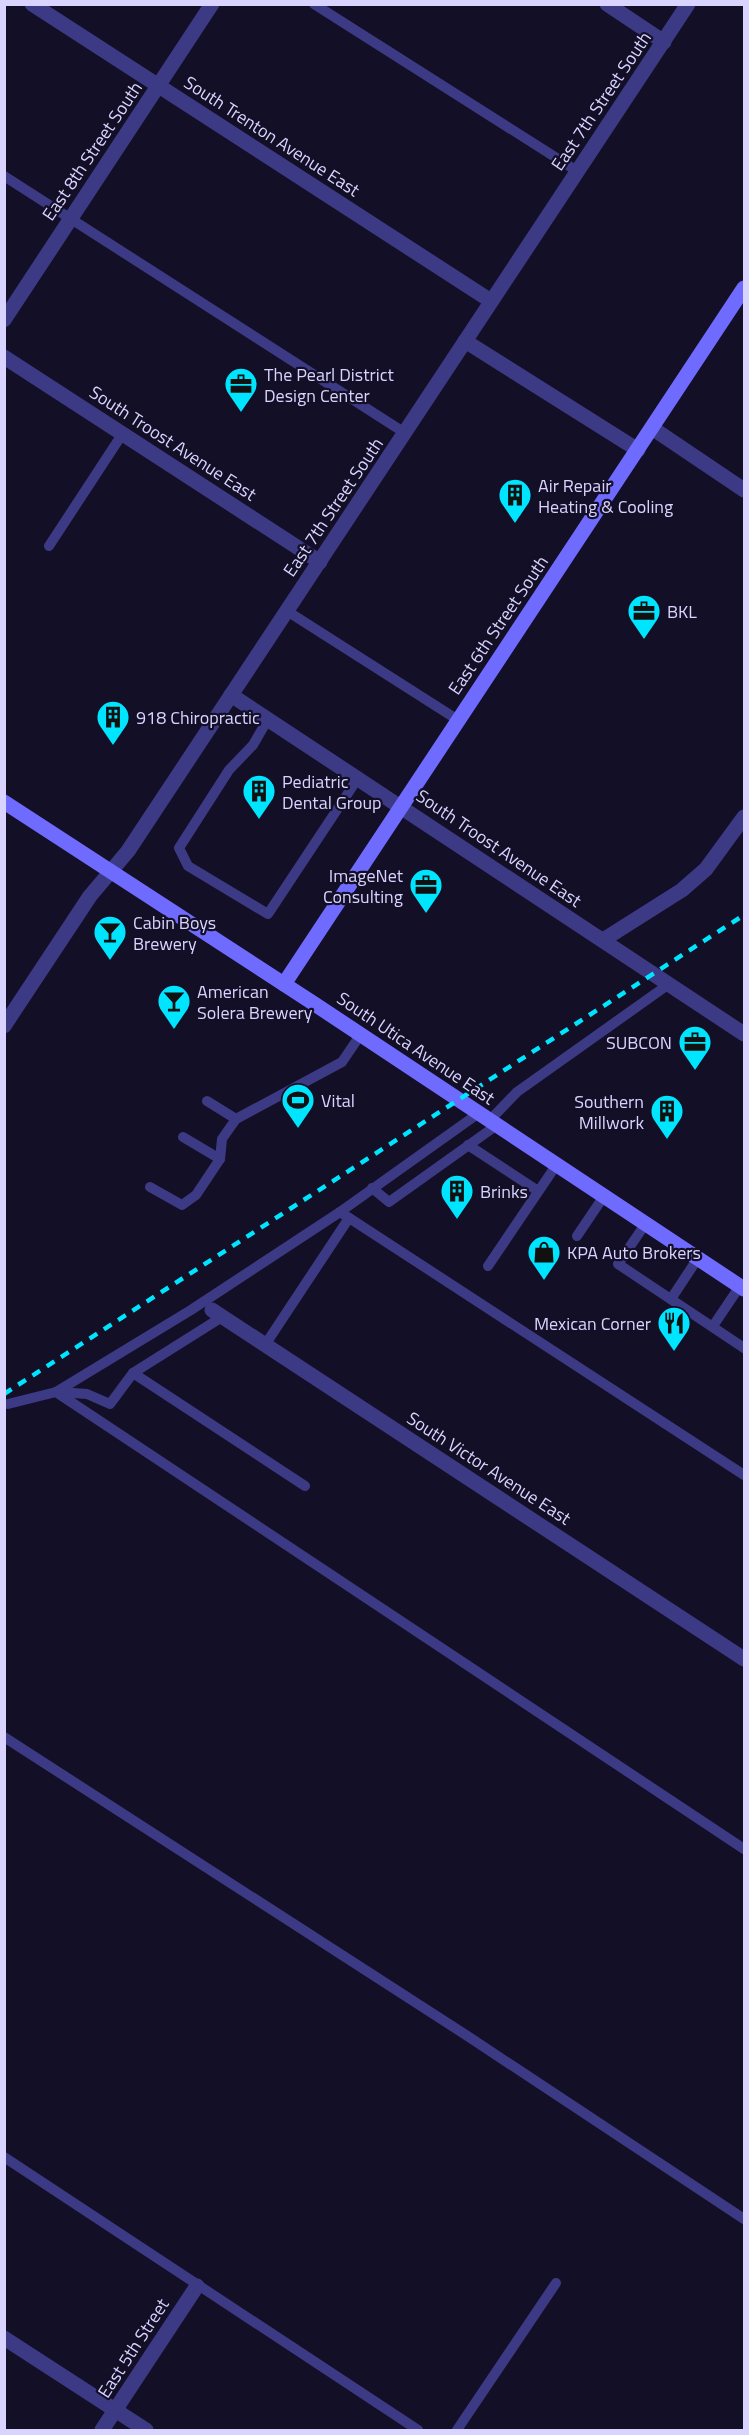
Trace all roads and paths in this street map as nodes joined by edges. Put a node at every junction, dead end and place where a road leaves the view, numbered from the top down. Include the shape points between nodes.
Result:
1 (32, 4) edge
2 (212, 4) edge
3 (314, 4) edge
4 (607, 4) edge
5 (688, 4) edge
6 (664, 42) junction
7 (159, 86) junction
8 (577, 171) junction
9 (4, 176) edge
10 (71, 219) junction
11 (744, 288) edge
12 (491, 301) junction
13 (4, 320) edge
14 (465, 341) junction
15 (4, 357) edge
16 (652, 428) junction
17 (123, 433) junction
18 (405, 433) junction
19 (638, 450) junction
20 (744, 490) edge
21 (49, 546) dead end
22 (320, 562) junction
23 (287, 611) junction
24 (231, 695) junction
25 (268, 720) junction
26 (458, 720) junction
27 (358, 778) junction
28 (4, 802) edge
29 (401, 806) junction
30 (744, 817) edge
31 (110, 871) junction
32 (603, 940) junction
33 (284, 984) junction
34 (669, 984) junction
35 (4, 1026) edge
36 (360, 1034) junction
37 (744, 1034) edge
38 (207, 1101) dead end
39 (236, 1119) junction
40 (489, 1119) junction
41 (183, 1137) dead end
42 (468, 1145) junction
43 (220, 1159) junction
44 (557, 1164) junction
45 (150, 1187) dead end
46 (372, 1188) junction
47 (538, 1191) junction
48 (604, 1196) junction
49 (344, 1215) junction
50 (646, 1223) junction
51 (577, 1236) dead end
52 (698, 1258) junction
53 (488, 1266) dead end
54 (742, 1288) edge
55 (671, 1299) junction
56 (217, 1314) joint
57 (713, 1326) junction
58 (265, 1345) junction
59 (744, 1348) edge
60 (133, 1373) junction
61 (56, 1392) junction
62 (8, 1404) dead end
63 (744, 1475) edge
64 (305, 1486) dead end
65 (744, 1659) edge
66 (4, 1737) edge
67 (744, 1849) edge
68 (4, 2157) edge
69 (744, 2219) edge
70 (556, 2283) dead end
71 (197, 2286) junction
72 (4, 2338) edge
73 (115, 2410) junction
74 (102, 2430) edge
75 (146, 2430) edge
76 (418, 2430) edge
77 (457, 2430) edge

1 - 7 street, South Trenton Avenue East
2 - 7 street, East 8th Street South
3 - 8 lane
4 - 6 street
5 - 6 street, East 7th Street South
6 - 8 street, East 7th Street South
7 - 10 street, East 8th Street South
7 - 12 street, South Trenton Avenue East
8 - 12 street, East 7th Street South
9 - 10 lane
10 - 13 street, East 8th Street South
10 - 18 lane
11 - 16 main road, East 6th Street South
12 - 14 street, East 7th Street South
14 - 18 street, East 7th Street South
14 - 19 street
15 - 17 street, South Troost Avenue East
16 - 19 main road, East 6th Street South
16 - 20 street
17 - 21 lane
17 - 22 street, South Troost Avenue East
18 - 22 street, East 7th Street South
19 - 26 main road, East 6th Street South
22 - 23 street, East 7th Street South
23 - 24 street, East 7th Street South
23 - 26 lane
24 - 25 street, South Troost Avenue East
24 - 31 street, East 7th Street South via 128,851
25 - 27 street, South Troost Avenue East
25 - 27 lane via 253,745 229,770 180,848 188,866 268,914
26 - 29 main road, East 6th Street South
27 - 29 street, South Troost Avenue East
28 - 31 main road, South Utica Avenue East
29 - 32 street, South Troost Avenue East
29 - 33 main road, East 6th Street South
30 - 32 street via 706,869 682,890
31 - 33 main road, South Utica Avenue East
31 - 35 street, East 7th Street South
32 - 34 street, South Troost Avenue East
33 - 36 main road, South Utica Avenue East
34 - 37 street, South Troost Avenue East
34 - 40 lane via 517,1092
36 - 39 lane via 342,1062
36 - 40 main road, South Utica Avenue East
38 - 39 lane
39 - 43 lane via 222,1139
40 - 42 lane
40 - 44 main road, South Utica Avenue East
40 - 46 lane
41 - 43 lane
42 - 46 lane via 389,1202
42 - 47 lane
43 - 45 lane via 196,1195 182,1205
44 - 47 lane
44 - 48 main road, South Utica Avenue East
46 - 49 lane
47 - 53 lane
48 - 50 main road, South Utica Avenue East
48 - 51 lane
49 - 58 lane
49 - 61 lane
49 - 63 lane
50 - 52 main road, South Utica Avenue East
50 - 55 lane via 618,1264
52 - 54 main road, South Utica Avenue East
52 - 55 lane
54 - 57 lane
55 - 57 lane
56 - 58 street, South Victor Avenue East
56 - 60 lane
57 - 59 lane
58 - 65 street, South Victor Avenue East
60 - 61 lane via 110,1404 87,1394
60 - 64 lane
61 - 62 lane
61 - 67 lane
66 - 69 lane
68 - 71 lane
70 - 77 lane
71 - 73 street, East 5th Street
71 - 76 lane
72 - 73 street
73 - 74 street, East 5th Street
73 - 75 street

